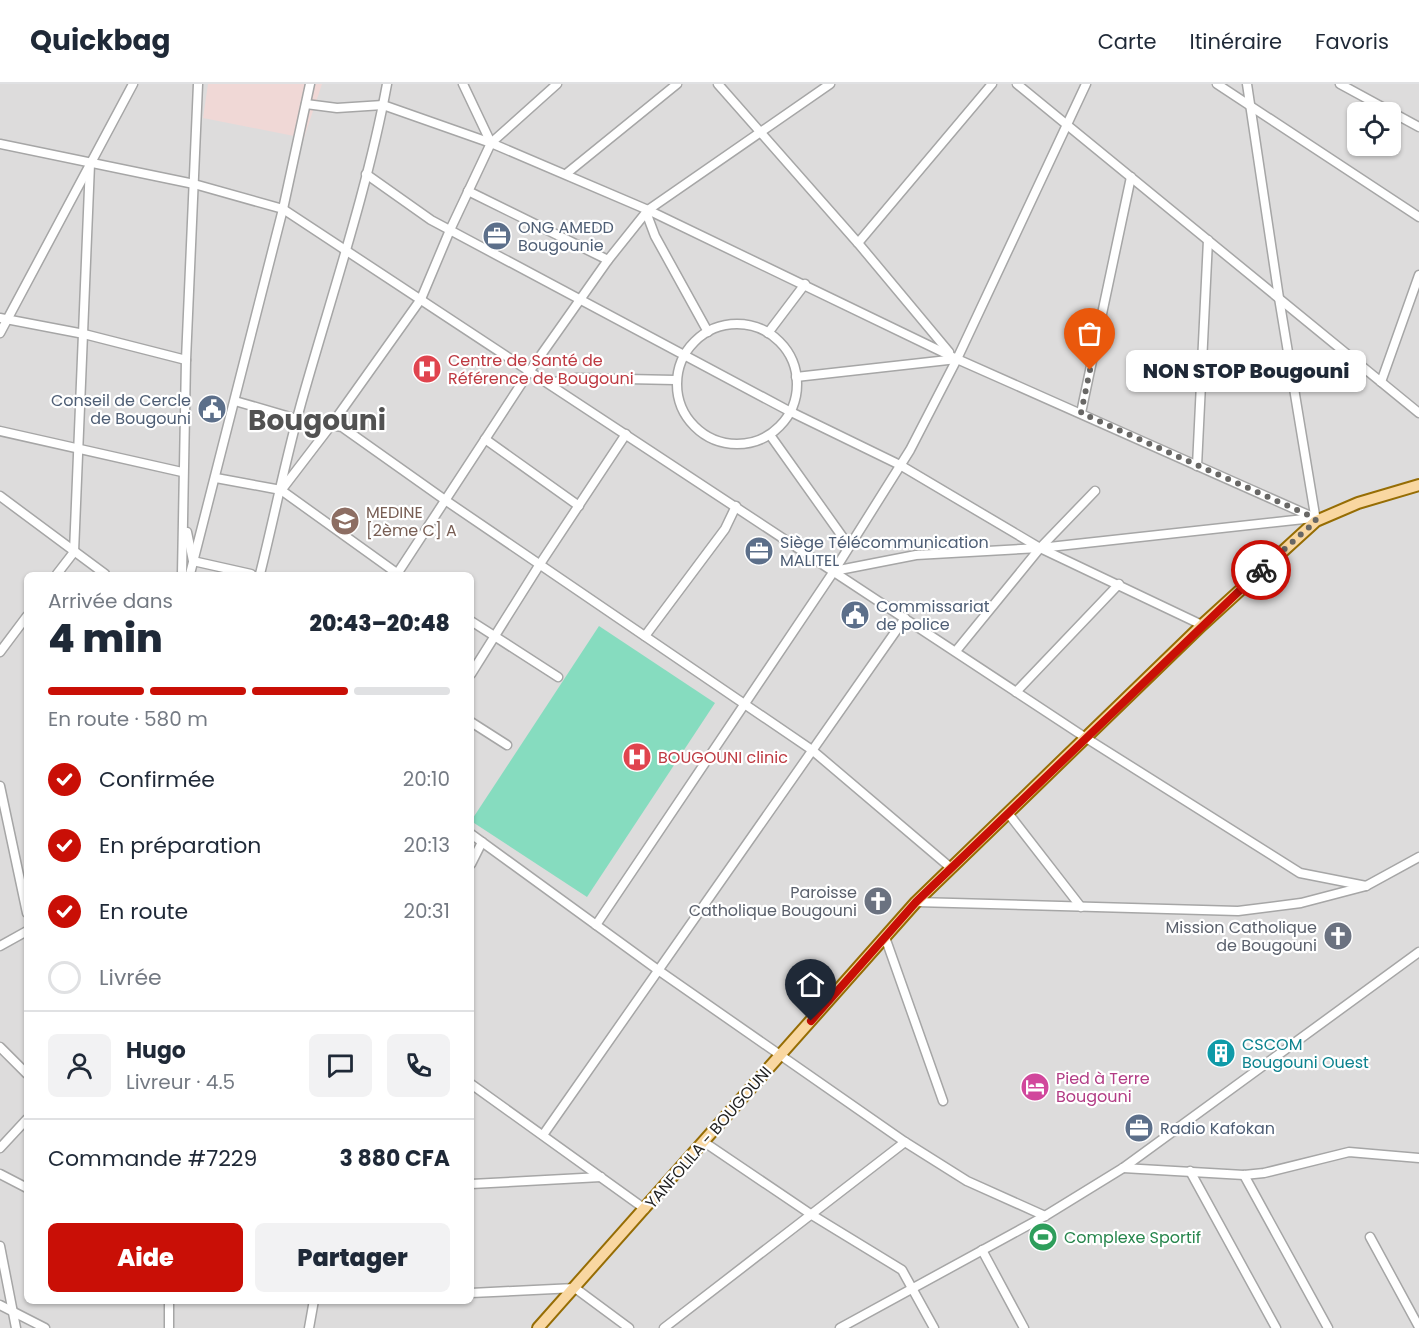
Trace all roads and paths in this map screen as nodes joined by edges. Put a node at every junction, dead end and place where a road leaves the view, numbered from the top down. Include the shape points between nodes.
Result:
1 (133, 84) edge
2 (198, 84) edge
3 (310, 84) edge
4 (387, 84) edge
5 (463, 84) edge
6 (557, 84) edge
7 (677, 84) edge
8 (718, 84) edge
9 (830, 84) edge
10 (992, 84) edge
11 (1017, 84) edge
12 (1086, 84) edge
13 (1217, 84) edge
14 (1247, 84) edge
15 (1340, 84) edge
16 (306, 104) junction
17 (383, 105) junction
18 (1250, 107) junction
19 (1066, 124) junction
20 (1419, 127) edge
21 (760, 132) junction
22 (491, 142) junction
23 (0, 144) edge
24 (90, 164) junction
25 (366, 174) junction
26 (566, 174) junction
27 (1131, 177) junction
28 (194, 184) junction
29 (468, 191) junction
30 (283, 209) junction
31 (647, 211) junction
32 (1419, 217) edge
33 (450, 230) junction
34 (1208, 240) junction
35 (858, 243) junction
36 (345, 249) junction
37 (608, 260) junction
38 (1419, 275) edge
39 (805, 284) junction
40 (1279, 298) junction
41 (421, 299) junction
42 (580, 299) junction
43 (4, 319) edge
44 (708, 332) junction
45 (0, 333) edge
46 (768, 333) junction
47 (84, 334) junction
48 (686, 355) junction
49 (954, 356) junction
50 (186, 360) junction
51 (529, 372) junction
52 (796, 377) junction
53 (675, 380) junction
54 (1381, 382) junction
55 (549, 383) junction
56 (235, 400) junction
57 (789, 411) junction
58 (1081, 413) junction
59 (1419, 413) edge
60 (297, 419) junction
61 (332, 424) junction
62 (0, 431) edge
63 (626, 434) junction
64 (770, 435) junction
65 (485, 439) junction
66 (78, 449) junction
67 (900, 465) junction
68 (1197, 466) junction
69 (182, 472) junction
70 (216, 478) junction
71 (1419, 485) edge
72 (281, 490) junction
73 (1095, 491) dead end
74 (0, 496) edge
75 (445, 500) junction
76 (579, 506) junction
77 (736, 506) junction
78 (1316, 519) junction
79 (184, 520) junction
80 (849, 546) junction
81 (1040, 548) junction
82 (75, 552) junction
83 (193, 561) junction
84 (540, 564) junction
85 (834, 571) junction
86 (59, 572) edge
87 (102, 572) edge
88 (182, 572) edge
89 (190, 572) edge
90 (242, 572) edge
91 (260, 572) edge
92 (395, 572) edge
93 (399, 572) edge
94 (1119, 584) junction
95 (905, 618) junction
96 (24, 620) edge
97 (474, 623) edge
98 (1202, 625) junction
99 (645, 636) junction
100 (495, 637) junction
101 (957, 651) junction
102 (0, 652) edge
103 (474, 669) edge
104 (558, 677) dead end
105 (1016, 692) junction
106 (744, 705) junction
107 (474, 724) edge
108 (1086, 738) junction
109 (507, 745) dead end
110 (812, 750) junction
111 (0, 786) edge
112 (1008, 813) junction
113 (474, 836) edge
114 (482, 842) junction
115 (1419, 857) edge
116 (474, 858) edge
117 (951, 868) junction
118 (1366, 886) junction
119 (24, 899) edge
120 (916, 902) junction
121 (1081, 907) junction
122 (596, 925) junction
123 (24, 933) edge
124 (885, 937) junction
125 (0, 946) edge
126 (1419, 952) edge
127 (658, 970) junction
128 (0, 1047) edge
129 (782, 1054) junction
130 (24, 1071) edge
131 (474, 1086) edge
132 (943, 1101) dead end
133 (24, 1122) edge
134 (543, 1135) junction
135 (704, 1142) junction
136 (905, 1142) junction
137 (0, 1148) edge
138 (1419, 1158) edge
139 (1123, 1168) junction
140 (1190, 1171) junction
141 (0, 1174) edge
142 (1244, 1175) junction
143 (601, 1177) junction
144 (474, 1184) edge
145 (24, 1186) edge
146 (645, 1209) junction
147 (812, 1215) junction
148 (1045, 1216) junction
149 (1370, 1237) dead end
150 (0, 1246) edge
151 (982, 1250) junction
152 (575, 1288) junction
153 (912, 1289) junction
154 (474, 1293) edge
155 (169, 1304) edge
156 (313, 1304) edge
157 (0, 1305) edge
158 (13, 1312) junction
159 (1419, 1327) edge
160 (16, 1328) edge
161 (45, 1328) edge
162 (169, 1328) edge
163 (309, 1328) edge
164 (538, 1328) edge
165 (629, 1328) edge
166 (664, 1328) edge
167 (840, 1328) edge
168 (934, 1328) edge
169 (1024, 1328) edge
170 (1276, 1328) edge
171 (1328, 1328) edge

1 - 24 street
2 - 28 street
3 - 16 street
4 - 17 street
5 - 22 street
6 - 22 street
7 - 26 street
8 - 21 street
9 - 21 street
10 - 35 street
11 - 19 street
12 - 19 street
13 - 18 street
14 - 18 street
15 - 20 street
16 - 17 street via 337,108
16 - 30 street
17 - 22 street
17 - 25 street
18 - 32 street
18 - 40 street
19 - 27 street
19 - 49 street
21 - 31 street
21 - 35 street
22 - 26 street
22 - 29 street
23 - 24 street
24 - 28 street
24 - 43 street
24 - 47 street
25 - 33 street
25 - 36 street
26 - 31 street
27 - 34 street
27 - 58 street
28 - 30 street
28 - 50 street
29 - 33 street
29 - 37 street
30 - 36 street
30 - 56 street
31 - 37 street
31 - 39 street
31 - 44 street via 655,236
33 - 41 street
33 - 42 street
34 - 40 street
34 - 68 street
35 - 49 street
36 - 41 street
36 - 60 street
37 - 42 street
38 - 54 street
39 - 46 street
39 - 49 street
40 - 54 street
40 - 78 street
41 - 51 street
41 - 61 street
42 - 48 street
42 - 51 street
43 - 45 street
43 - 47 street
44 - 46 street via 732,324
44 - 48 street via 696,340
46 - 52 street via 782,344 793,362
47 - 50 street
47 - 66 street
48 - 53 street
48 - 57 street
49 - 52 street
49 - 58 street
49 - 67 street
50 - 69 street
51 - 55 street
51 - 65 street
52 - 57 street via 796,398
53 - 55 street via 577,378
53 - 64 street via 686,416 707,436 733,444 753,443
54 - 59 street
55 - 63 street
56 - 60 street
56 - 70 street
57 - 64 street
57 - 67 street
58 - 68 street
60 - 61 street
60 - 72 street
61 - 72 street
61 - 75 street via 342,427
62 - 66 street
63 - 76 street
63 - 77 street
64 - 80 street
65 - 75 street
65 - 76 street
66 - 69 street
66 - 82 street
67 - 80 street
67 - 81 street
68 - 78 street
69 - 79 street
70 - 72 street
70 - 83 street
71 - 78 main road, YANFOLILA - BOUGOUNI
72 - 91 street
72 - 92 street
73 - 81 street
74 - 82 street
75 - 84 street
75 - 93 street
76 - 84 street
77 - 85 street
77 - 99 street via 725,529
78 - 81 street
78 - 98 main road, YANFOLILA - BOUGOUNI
79 - 83 street
79 - 88 street
80 - 85 street
81 - 85 street via 916,555
81 - 94 street
81 - 101 street
82 - 86 street
82 - 87 street
83 - 89 street
83 - 90 street
84 - 99 street
84 - 100 street
85 - 95 street
85 - 106 street
94 - 98 street
94 - 105 street
95 - 101 street
95 - 110 street
96 - 102 street
97 - 100 street
98 - 108 main road, YANFOLILA - BOUGOUNI
99 - 106 street
100 - 103 street
100 - 104 street
101 - 105 street
105 - 108 street
106 - 110 street
106 - 122 street
107 - 109 street
108 - 112 main road, YANFOLILA - BOUGOUNI
108 - 118 street via 1300,873
110 - 117 street
110 - 127 street
111 - 119 street
112 - 117 main road, YANFOLILA - BOUGOUNI
112 - 121 street
113 - 114 street
114 - 116 street
114 - 122 street
115 - 118 street
117 - 120 main road, YANFOLILA - BOUGOUNI
118 - 121 street via 1301,903 1238,911
120 - 121 street
120 - 124 main road, YANFOLILA - BOUGOUNI
122 - 127 street
123 - 125 street
124 - 129 main road, YANFOLILA - BOUGOUNI
124 - 132 street
126 - 139 street
127 - 129 street
127 - 134 street
128 - 130 street
129 - 135 main road, YANFOLILA - BOUGOUNI
129 - 136 street
131 - 134 street
133 - 137 street
134 - 143 street
135 - 146 main road, YANFOLILA - BOUGOUNI
135 - 147 street
136 - 147 street
136 - 148 street via 967,1181
138 - 142 street via 1349,1152
139 - 140 street
139 - 148 street
140 - 142 street
140 - 170 street
141 - 145 street
142 - 171 street
143 - 144 street
143 - 146 street
146 - 152 main road, YANFOLILA - BOUGOUNI
147 - 153 street via 902,1270
147 - 166 street
148 - 151 street
149 - 159 street
150 - 158 street
151 - 153 street
151 - 169 street
152 - 154 street
152 - 164 main road, YANFOLILA - BOUGOUNI
152 - 165 street
153 - 167 street
153 - 168 street
155 - 162 street
156 - 163 street
157 - 158 street
158 - 160 street
158 - 161 street

